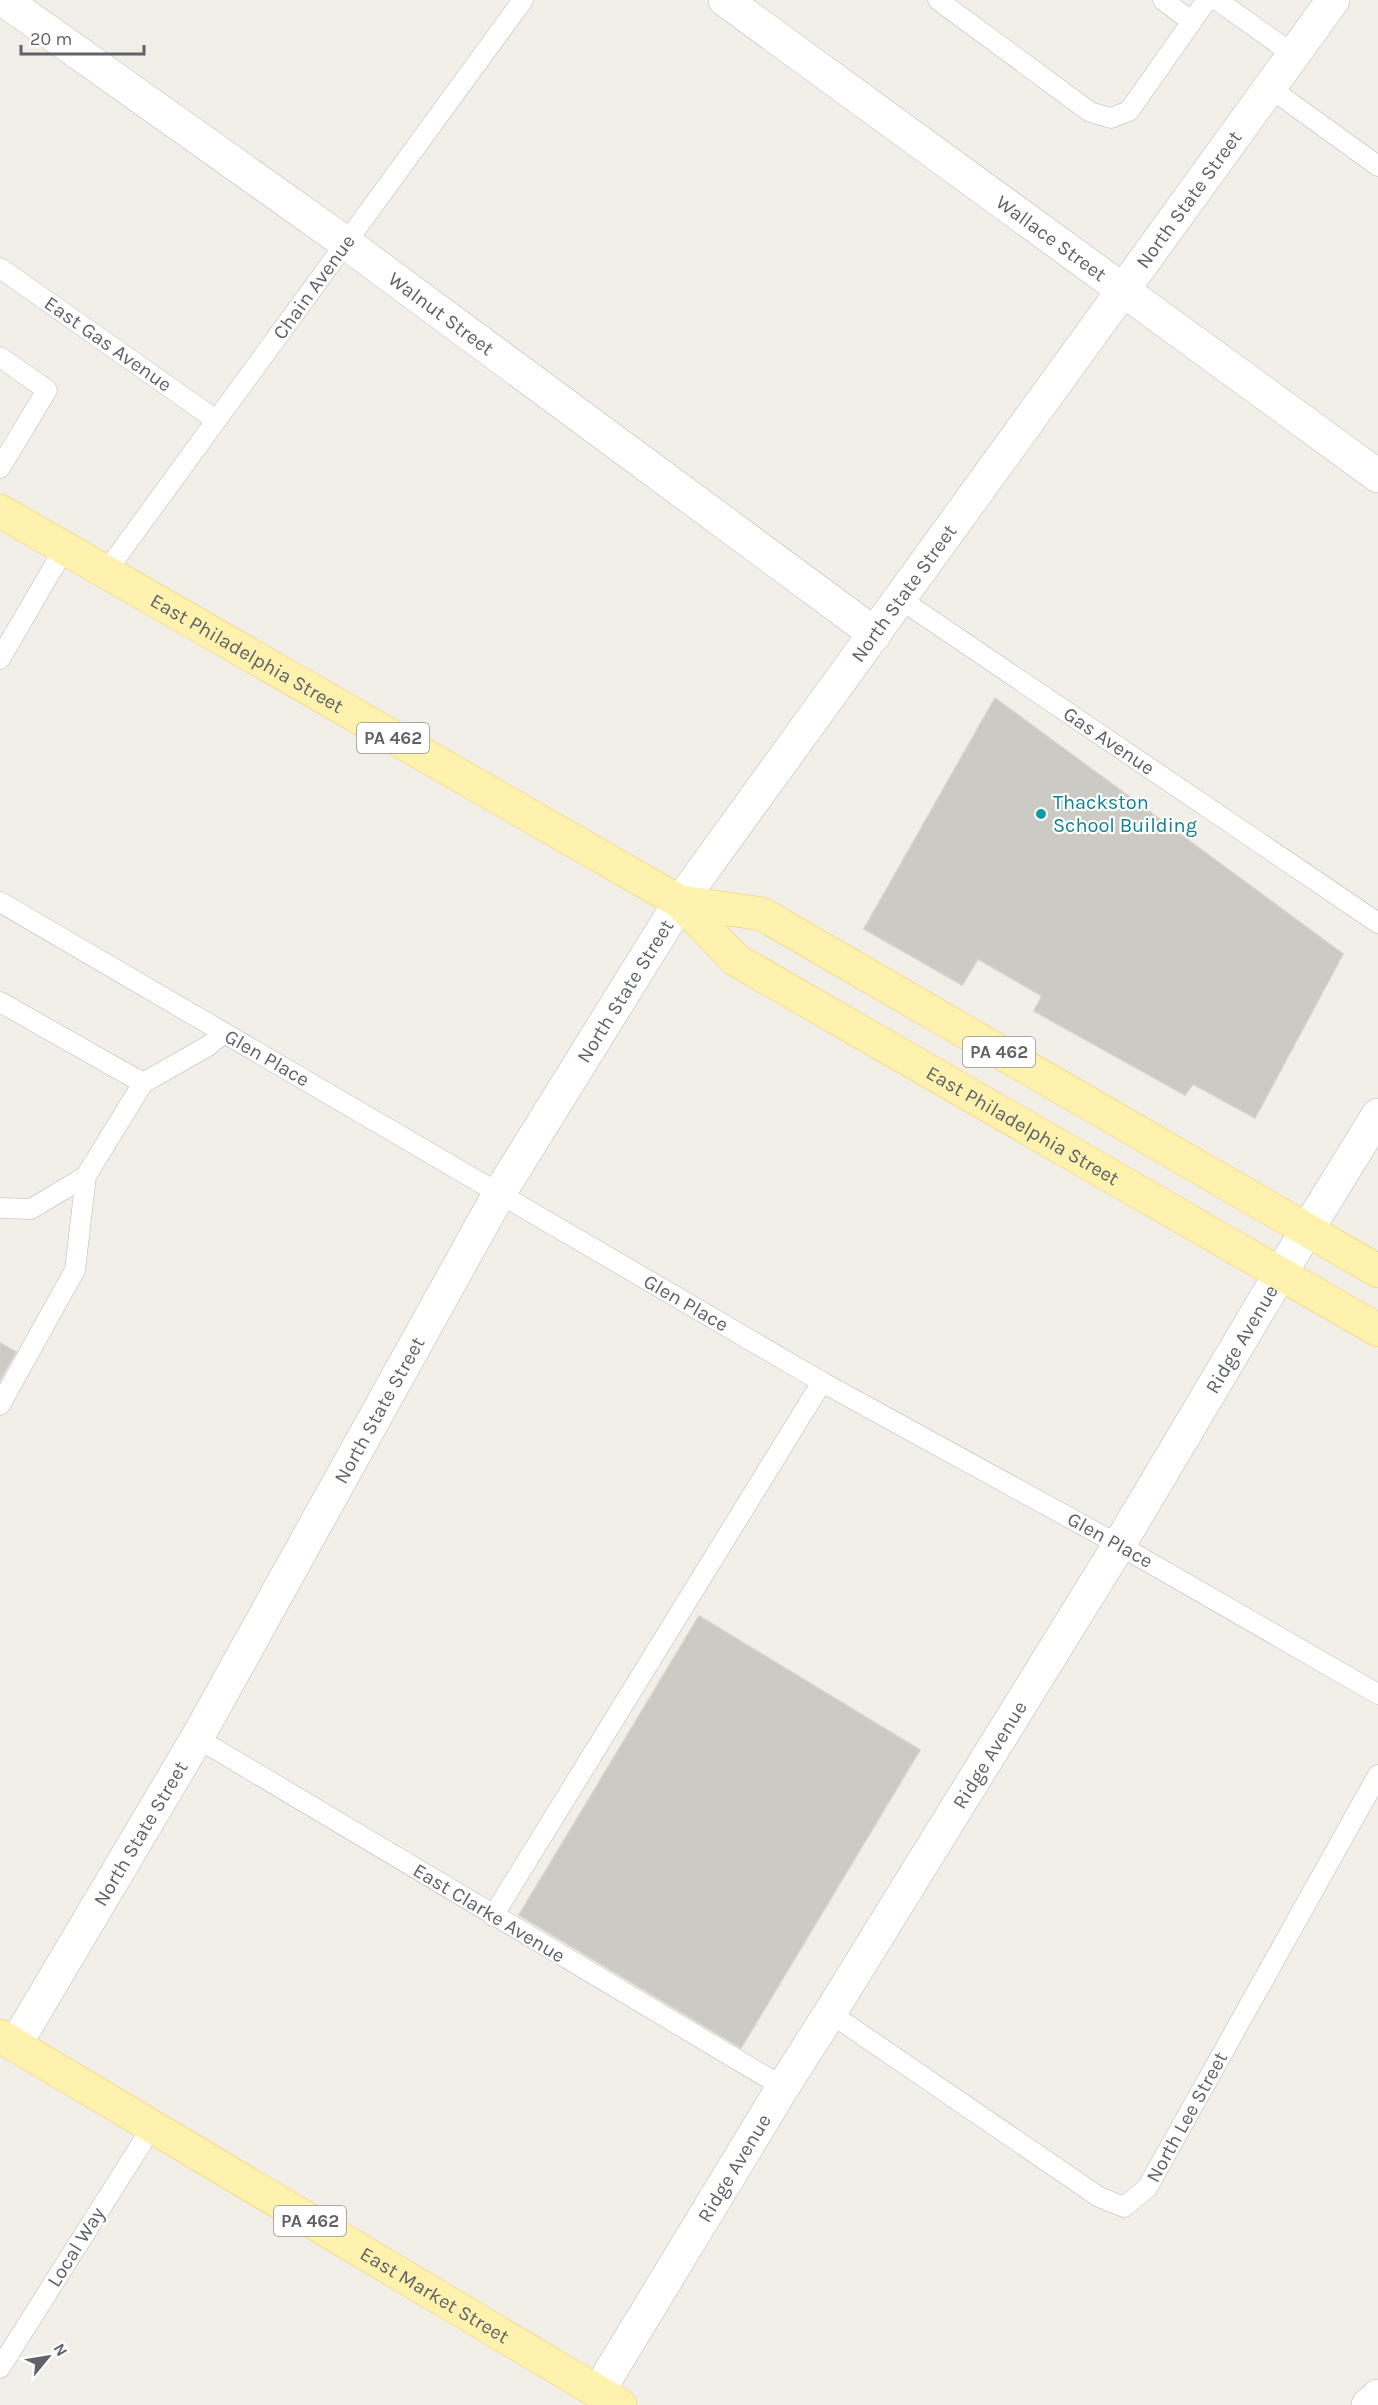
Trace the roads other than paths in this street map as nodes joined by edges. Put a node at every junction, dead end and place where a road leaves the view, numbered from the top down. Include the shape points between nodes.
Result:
1 (523, 0) edge
2 (725, 0) edge
3 (938, 0) edge
4 (1163, 0) edge
5 (1207, 0) edge
6 (1217, 0) edge
7 (1333, 0) edge
8 (2, 1) edge
9 (1191, 21) junction
10 (1294, 55) junction
11 (1270, 88) junction
12 (1378, 166) edge
13 (346, 243) junction
14 (0, 268) edge
15 (1124, 290) junction
16 (0, 357) edge
17 (216, 420) junction
18 (0, 468) edge
19 (1378, 476) edge
20 (0, 511) edge
21 (64, 549) junction
22 (105, 573) junction
23 (900, 599) junction
24 (875, 634) junction
25 (0, 659) edge
26 (0, 902) edge
27 (680, 902) junction
28 (1378, 923) edge
29 (0, 1002) edge
30 (224, 1033) junction
31 (143, 1083) junction
32 (1378, 1115) edge
33 (86, 1176) junction
34 (499, 1194) junction
35 (0, 1208) edge
36 (1307, 1230) junction
37 (1378, 1271) edge
38 (1280, 1274) junction
39 (1378, 1330) edge
40 (822, 1382) junction
41 (0, 1405) edge
42 (1119, 1545) junction
43 (1378, 1694) edge
44 (197, 1738) junction
45 (1378, 1775) edge
46 (493, 1916) junction
47 (830, 2013) junction
48 (8, 2041) edge
49 (783, 2086) junction
50 (152, 2127) junction
51 (0, 2368) edge
52 (1378, 2396) edge
53 (609, 2398) edge
54 (1368, 2405) edge

1 - 13 lane, Chain Avenue
2 - 15 street, Wallace Street
3 - 9 lane via 1090,112 1111,118 1129,111
4 - 9 lane
5 - 9 lane
6 - 10 lane
7 - 10 street, North State Street
8 - 13 street, Walnut Street
10 - 11 street, North State Street
11 - 12 lane
11 - 15 street, North State Street
13 - 17 lane, Chain Avenue
13 - 24 street, Walnut Street
14 - 17 lane, East Gas Avenue
15 - 19 street, Wallace Street
15 - 23 street, North State Street
16 - 18 lane via 47,390
17 - 22 lane, Chain Avenue
20 - 21 main road, East Philadelphia Street / PA 462
21 - 22 main road, East Philadelphia Street / PA 462
21 - 25 lane
22 - 27 main road, East Philadelphia Street / PA 462
23 - 24 street, North State Street
23 - 28 lane, Gas Avenue
24 - 27 street, North State Street
26 - 30 lane, Glen Place
27 - 34 street, North State Street
27 - 36 main road, East Philadelphia Street / PA 462 via 762,914
27 - 38 main road, East Philadelphia Street / PA 462 via 735,960
29 - 31 lane
30 - 31 lane
30 - 34 lane, Glen Place
31 - 33 lane
32 - 36 street, Ridge Avenue
33 - 35 lane via 31,1209
33 - 41 lane via 75,1270
34 - 40 lane, Glen Place
34 - 44 street, North State Street
36 - 37 main road, East Philadelphia Street / PA 462
36 - 38 street, Ridge Avenue
38 - 39 main road, East Philadelphia Street / PA 462
38 - 42 street, Ridge Avenue
40 - 42 lane, Glen Place
40 - 46 lane
42 - 43 lane, Glen Place
42 - 47 street, Ridge Avenue
44 - 46 lane, East Clarke Avenue
44 - 48 street, North State Street
45 - 47 lane, North Lee Street via 1147,2188 1124,2207 1099,2197
46 - 49 lane, East Clarke Avenue
47 - 49 street, Ridge Avenue
48 - 50 main road, East Market Street / PA 462
49 - 53 street, Ridge Avenue
50 - 51 lane, Local Way
50 - 53 main road, East Market Street / PA 462
52 - 54 street

